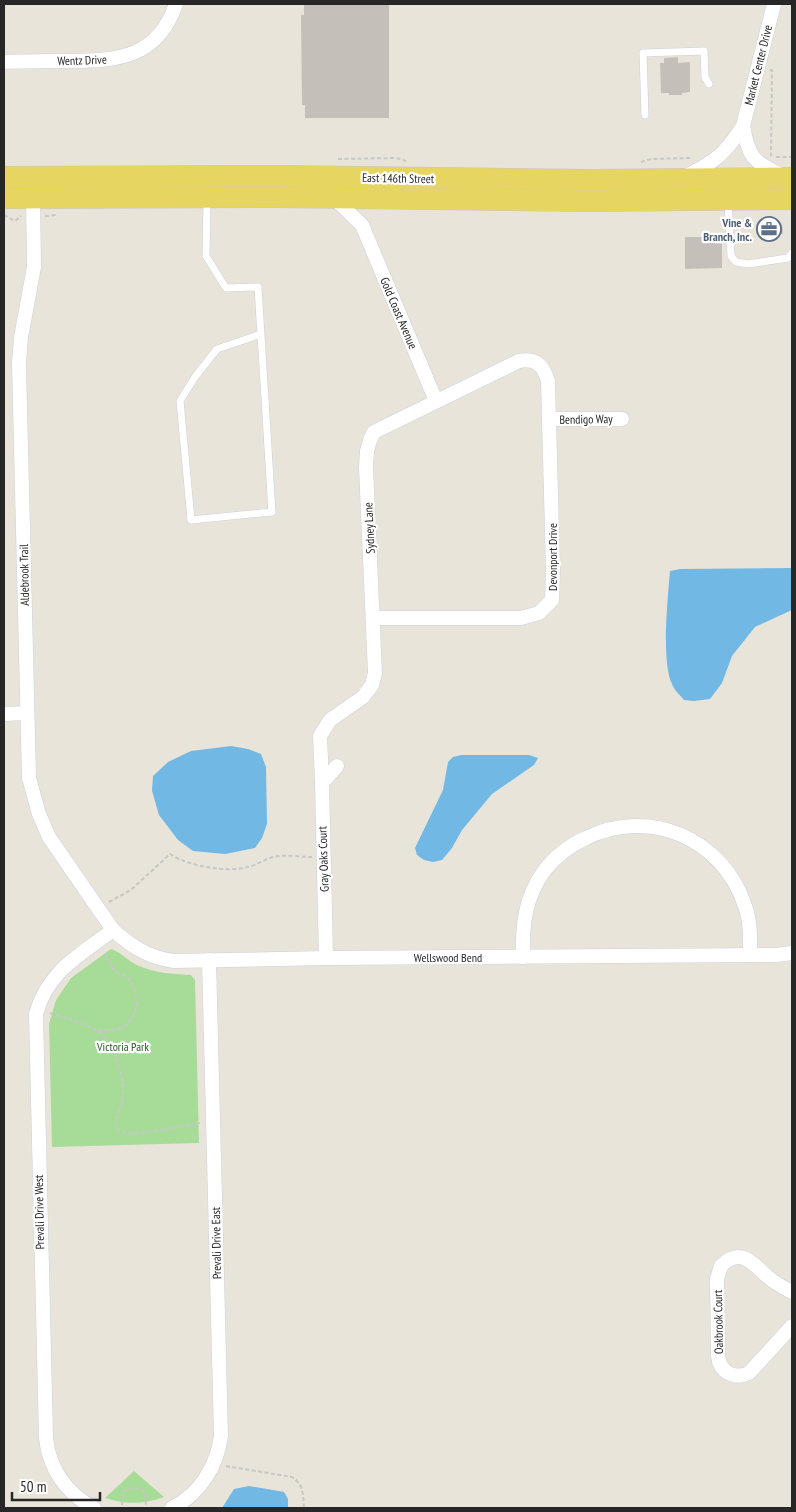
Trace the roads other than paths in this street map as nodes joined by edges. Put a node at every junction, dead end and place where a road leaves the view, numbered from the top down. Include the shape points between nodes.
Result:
1 (774, 4) edge
2 (174, 9) edge
3 (4, 62) edge
4 (709, 84) dead end
5 (645, 115) dead end
6 (743, 126) junction
7 (4, 177) edge
8 (789, 178) edge
9 (680, 179) junction
10 (207, 187) junction
11 (728, 189) junction
12 (4, 198) edge
13 (33, 198) junction
14 (334, 198) junction
15 (370, 198) junction
16 (792, 199) edge
17 (362, 225) junction
18 (792, 253) edge
19 (261, 334) junction
20 (537, 363) joint
21 (436, 401) junction
22 (549, 419) junction
23 (622, 419) dead end
24 (373, 618) junction
25 (27, 713) junction
26 (4, 714) edge
27 (337, 766) dead end
28 (322, 783) junction
29 (113, 930) junction
30 (792, 953) edge
31 (750, 955) junction
32 (522, 957) junction
33 (326, 958) junction
34 (208, 960) junction
35 (792, 1292) edge
36 (792, 1326) edge
37 (94, 1508) edge
38 (172, 1508) edge

1 - 6 street, Market Center Drive
2 - 3 street, Wentz Drive via 157,37 130,54 95,61
4 - 5 lane via 704,77 704,52 643,53
6 - 8 street, Market Center Drive via 746,144 753,158
6 - 9 street, Market Center Drive via 732,144 717,158
7 - 10 main road, East 146th Street
8 - 11 main road, East 146th Street
9 - 10 main road, East 146th Street
9 - 11 main road, East 146th Street
10 - 13 main road, East 146th Street
10 - 14 main road, East 146th Street
10 - 19 lane via 206,256 226,288 258,287
11 - 15 main road, East 146th Street via 592,201
11 - 16 main road, East 146th Street
11 - 18 lane via 732,256 736,262 748,264 788,258
12 - 13 main road, East 146th Street
13 - 25 street, Aldebrook Trail via 34,267 19,364
14 - 15 main road, East 146th Street
14 - 17 street, Gold Coast Avenue
15 - 17 street
17 - 21 street, Gold Coast Avenue
19 - 19 lane via 272,512 192,520 180,401 217,349
20 - 21 street, Sydney Lane via 528,359 518,361
20 - 22 street, Devonport Drive via 544,369 548,381
21 - 24 street, Sydney Lane via 374,432 370,440 366,467
22 - 23 street, Bendigo Way
22 - 24 street, Devonport Drive via 552,600 539,613 521,618
24 - 28 street, Sydney Lane via 375,673 372,685 363,697 330,720 320,736
25 - 26 street
25 - 29 street, Aldebrook Trail via 30,778 39,814 49,837
27 - 28 street
28 - 33 street, Gray Oaks Court
29 - 34 street, Wellswood Bend via 152,956
29 - 37 street, Prevali Drive West via 54,976 36,1014 46,1438 48,1454 60,1479 79,1500
30 - 31 street, Wellswood Bend
31 - 32 street, Wellswood Bend
31 - 32 street via 746,906 723,866 705,848 687,837 638,825 598,832 577,842 550,864 527,907
32 - 33 street, Wellswood Bend
33 - 34 street, Wellswood Bend
34 - 38 street, Prevali Drive East via 220,1436 209,1475 194,1492
35 - 36 street, Oakbrook Court via 745,1258 733,1258 721,1266 718,1275 718,1355 721,1367 735,1376 750,1373

